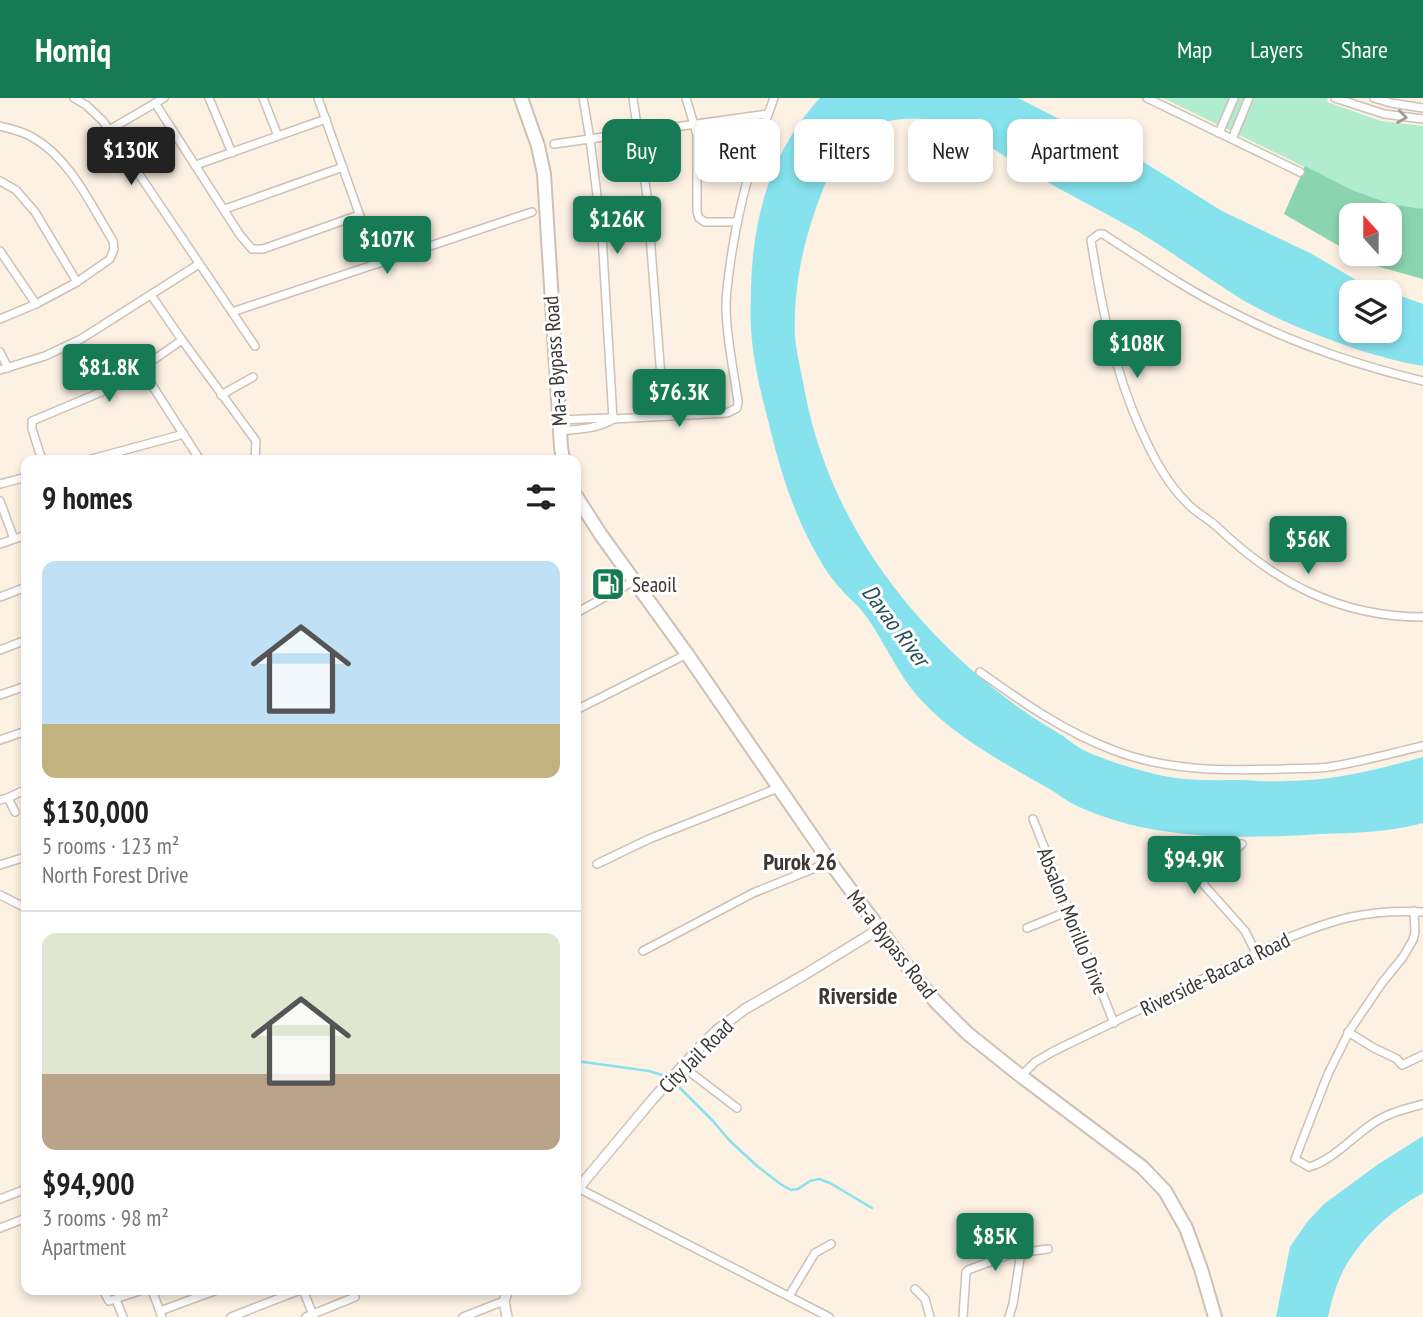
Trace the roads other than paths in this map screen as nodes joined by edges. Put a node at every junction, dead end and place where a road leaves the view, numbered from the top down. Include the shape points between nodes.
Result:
1 (74, 98) edge
2 (164, 98) edge
3 (209, 98) edge
4 (263, 98) edge
5 (318, 98) edge
6 (521, 98) edge
7 (583, 98) edge
8 (633, 98) edge
9 (686, 98) edge
10 (774, 98) edge
11 (1147, 98) edge
12 (1234, 98) edge
13 (1249, 98) edge
14 (1335, 98) edge
15 (1374, 98) edge
16 (155, 103) junction
17 (1423, 108) edge
18 (768, 114) junction
19 (326, 119) junction
20 (637, 119) edge
21 (732, 119) edge
22 (1423, 119) edge
23 (695, 124) joint
24 (0, 126) edge
25 (681, 126) edge
26 (109, 130) junction
27 (1219, 133) junction
28 (278, 136) junction
29 (602, 137) edge
30 (590, 139) junction
31 (1232, 139) junction
32 (554, 144) dead end
33 (232, 153) junction
34 (196, 166) junction
35 (343, 167) junction
36 (1300, 172) dead end
37 (0, 181) edge
38 (645, 182) edge
39 (697, 182) edge
40 (225, 209) junction
41 (532, 212) dead end
42 (359, 215) junction
43 (736, 222) junction
44 (0, 251) edge
45 (199, 264) junction
46 (377, 264) junction
47 (77, 282) junction
48 (151, 295) junction
49 (36, 304) junction
50 (232, 312) junction
51 (0, 319) edge
52 (182, 340) junction
53 (255, 346) dead end
54 (0, 352) edge
55 (4, 368) edge
56 (141, 368) junction
57 (253, 377) dead end
58 (1423, 381) edge
59 (221, 395) junction
60 (664, 416) junction
61 (613, 419) junction
62 (559, 426) junction
63 (184, 434) junction
64 (40, 455) edge
65 (106, 455) edge
66 (197, 455) edge
67 (255, 455) edge
68 (562, 455) edge
69 (21, 478) edge
70 (0, 484) edge
71 (0, 500) edge
72 (581, 503) edge
73 (21, 537) edge
74 (14, 539) junction
75 (0, 544) edge
76 (634, 582) junction
77 (21, 589) edge
78 (0, 597) edge
79 (581, 610) edge
80 (1423, 617) edge
81 (21, 642) edge
82 (0, 650) edge
83 (687, 654) junction
84 (980, 672) dead end
85 (21, 688) edge
86 (0, 695) edge
87 (581, 707) edge
88 (21, 733) edge
89 (0, 740) edge
90 (1423, 746) edge
91 (778, 788) junction
92 (20, 792) dead end
93 (4, 799) edge
94 (15, 812) dead end
95 (1033, 819) dead end
96 (1242, 844) dead end
97 (21, 858) edge
98 (830, 862) junction
99 (597, 864) dead end
100 (0, 865) edge
101 (0, 895) edge
102 (21, 906) edge
103 (1069, 911) junction
104 (1414, 911) junction
105 (1423, 912) edge
106 (1027, 928) dead end
107 (879, 929) junction
108 (643, 951) dead end
109 (1256, 953) junction
110 (1114, 1023) junction
111 (1348, 1032) junction
112 (1423, 1055) edge
113 (682, 1066) junction
114 (1021, 1076) junction
115 (1423, 1104) edge
116 (737, 1108) dead end
117 (581, 1185) edge
118 (21, 1191) edge
119 (581, 1192) edge
120 (0, 1199) edge
121 (21, 1220) edge
122 (0, 1228) edge
123 (831, 1244) dead end
124 (1048, 1249) dead end
125 (1021, 1252) junction
126 (915, 1289) dead end
127 (105, 1295) edge
128 (129, 1295) edge
129 (154, 1295) edge
130 (205, 1295) edge
131 (289, 1295) edge
132 (304, 1295) edge
133 (506, 1295) edge
134 (789, 1296) junction
135 (355, 1297) dead end
136 (116, 1300) junction
137 (504, 1301) junction
138 (161, 1314) edge
139 (311, 1316) edge
140 (123, 1317) edge
141 (231, 1317) edge
142 (463, 1317) edge
143 (508, 1317) edge
144 (830, 1317) edge
145 (930, 1317) edge
146 (963, 1317) edge
147 (1009, 1317) edge
148 (1215, 1317) edge

1 - 26 street
2 - 16 street
3 - 33 street
4 - 28 street
5 - 19 street
6 - 62 main road, Ma-a Bypass Road via 544,174
7 - 30 street
8 - 20 street
9 - 23 street
10 - 18 street
11 - 27 street
12 - 27 street
13 - 31 street
14 -> 22 street via 1384,114
15 - 17 street
16 - 26 street
16 - 34 street
18 - 21 street
18 - 43 street
19 - 28 street
19 - 35 street
23 - 25 street
24 - 47 street via 30,135 52,151 113,241 110,258
26 - 45 street
27 - 31 street
28 - 33 street
29 - 30 street
30 - 32 street
30 - 61 street via 602,235
31 - 36 street
33 - 34 street
34 - 40 street
35 - 40 street
35 - 42 street
37 - 47 street via 16,190 35,212
38 - 60 street
39 - 43 street via 699,218
40 - 42 street via 244,241 256,250
41 - 46 street
42 - 46 street
43 - 60 street via 726,310 736,410
44 - 49 street
45 - 48 street
45 - 50 street
46 - 50 street
47 - 49 street
48 - 52 street
48 - 55 street via 81,339
49 - 51 street
50 - 53 street
52 - 56 street
52 - 59 street
54 - 55 street
56 - 63 street
56 - 64 street via 106,390 35,418 32,429
57 - 59 street
58 - 80 street via 1377,370 1258,325 1103,234 1091,240 1101,303 1132,408 1150,450 1186,503 1250,556 1313,594 1370,614
59 - 67 street via 256,442
60 - 61 street
61 - 62 street via 588,428
62 - 68 main road, Ma-a Bypass Road
63 - 65 street
63 - 66 street
69 - 70 street
71 - 74 street
72 - 76 main road, Ma-a Bypass Road
73 - 74 street
74 - 75 street
76 - 79 street
76 - 83 main road, Ma-a Bypass Road
77 - 78 street
81 - 82 street
83 - 87 street
83 - 91 main road, Ma-a Bypass Road
84 - 90 street via 1081,736 1159,764 1211,769 1328,767
85 - 86 street
88 - 89 street
91 - 98 main road, Ma-a Bypass Road
91 - 99 street
92 - 93 street
93 - 94 street
95 - 103 street, Absalon Morillo Drive
96 - 109 street via 1208,875 1204,885 1245,931
97 - 100 street
98 - 107 main road, Ma-a Bypass Road
98 - 108 street via 753,892
101 - 102 street
103 - 106 street
103 - 110 street, Absalon Morillo Drive
104 - 105 street, Riverside-Bacaca Road
104 - 109 street, Riverside-Bacaca Road via 1340,918
104 - 111 street via 1413,940
107 - 113 street, City Jail Road via 745,1009
107 - 114 main road, Ma-a Bypass Road via 935,1001
109 - 110 street, Riverside-Bacaca Road
110 - 114 street, Riverside-Bacaca Road via 1044,1057
111 - 112 street via 1402,1065
111 - 115 street via 1296,1159 1309,1167 1315,1165 1373,1123
113 - 116 street
113 - 117 street, City Jail Road
114 - 148 main road, Ma-a Bypass Road via 1157,1181 1186,1228
118 - 120 street
119 - 134 street
121 - 122 street
123 - 134 street via 815,1253
124 - 125 street
125 - 146 street via 966,1272
125 - 147 street
126 - 145 street via 925,1299
127 - 136 street via 109,1301
128 - 136 street
129 - 138 street
130 - 138 street
131 - 141 street
132 - 139 street
133 - 137 street
134 - 144 street
135 - 139 street
136 - 140 street
137 - 142 street
137 - 143 street

